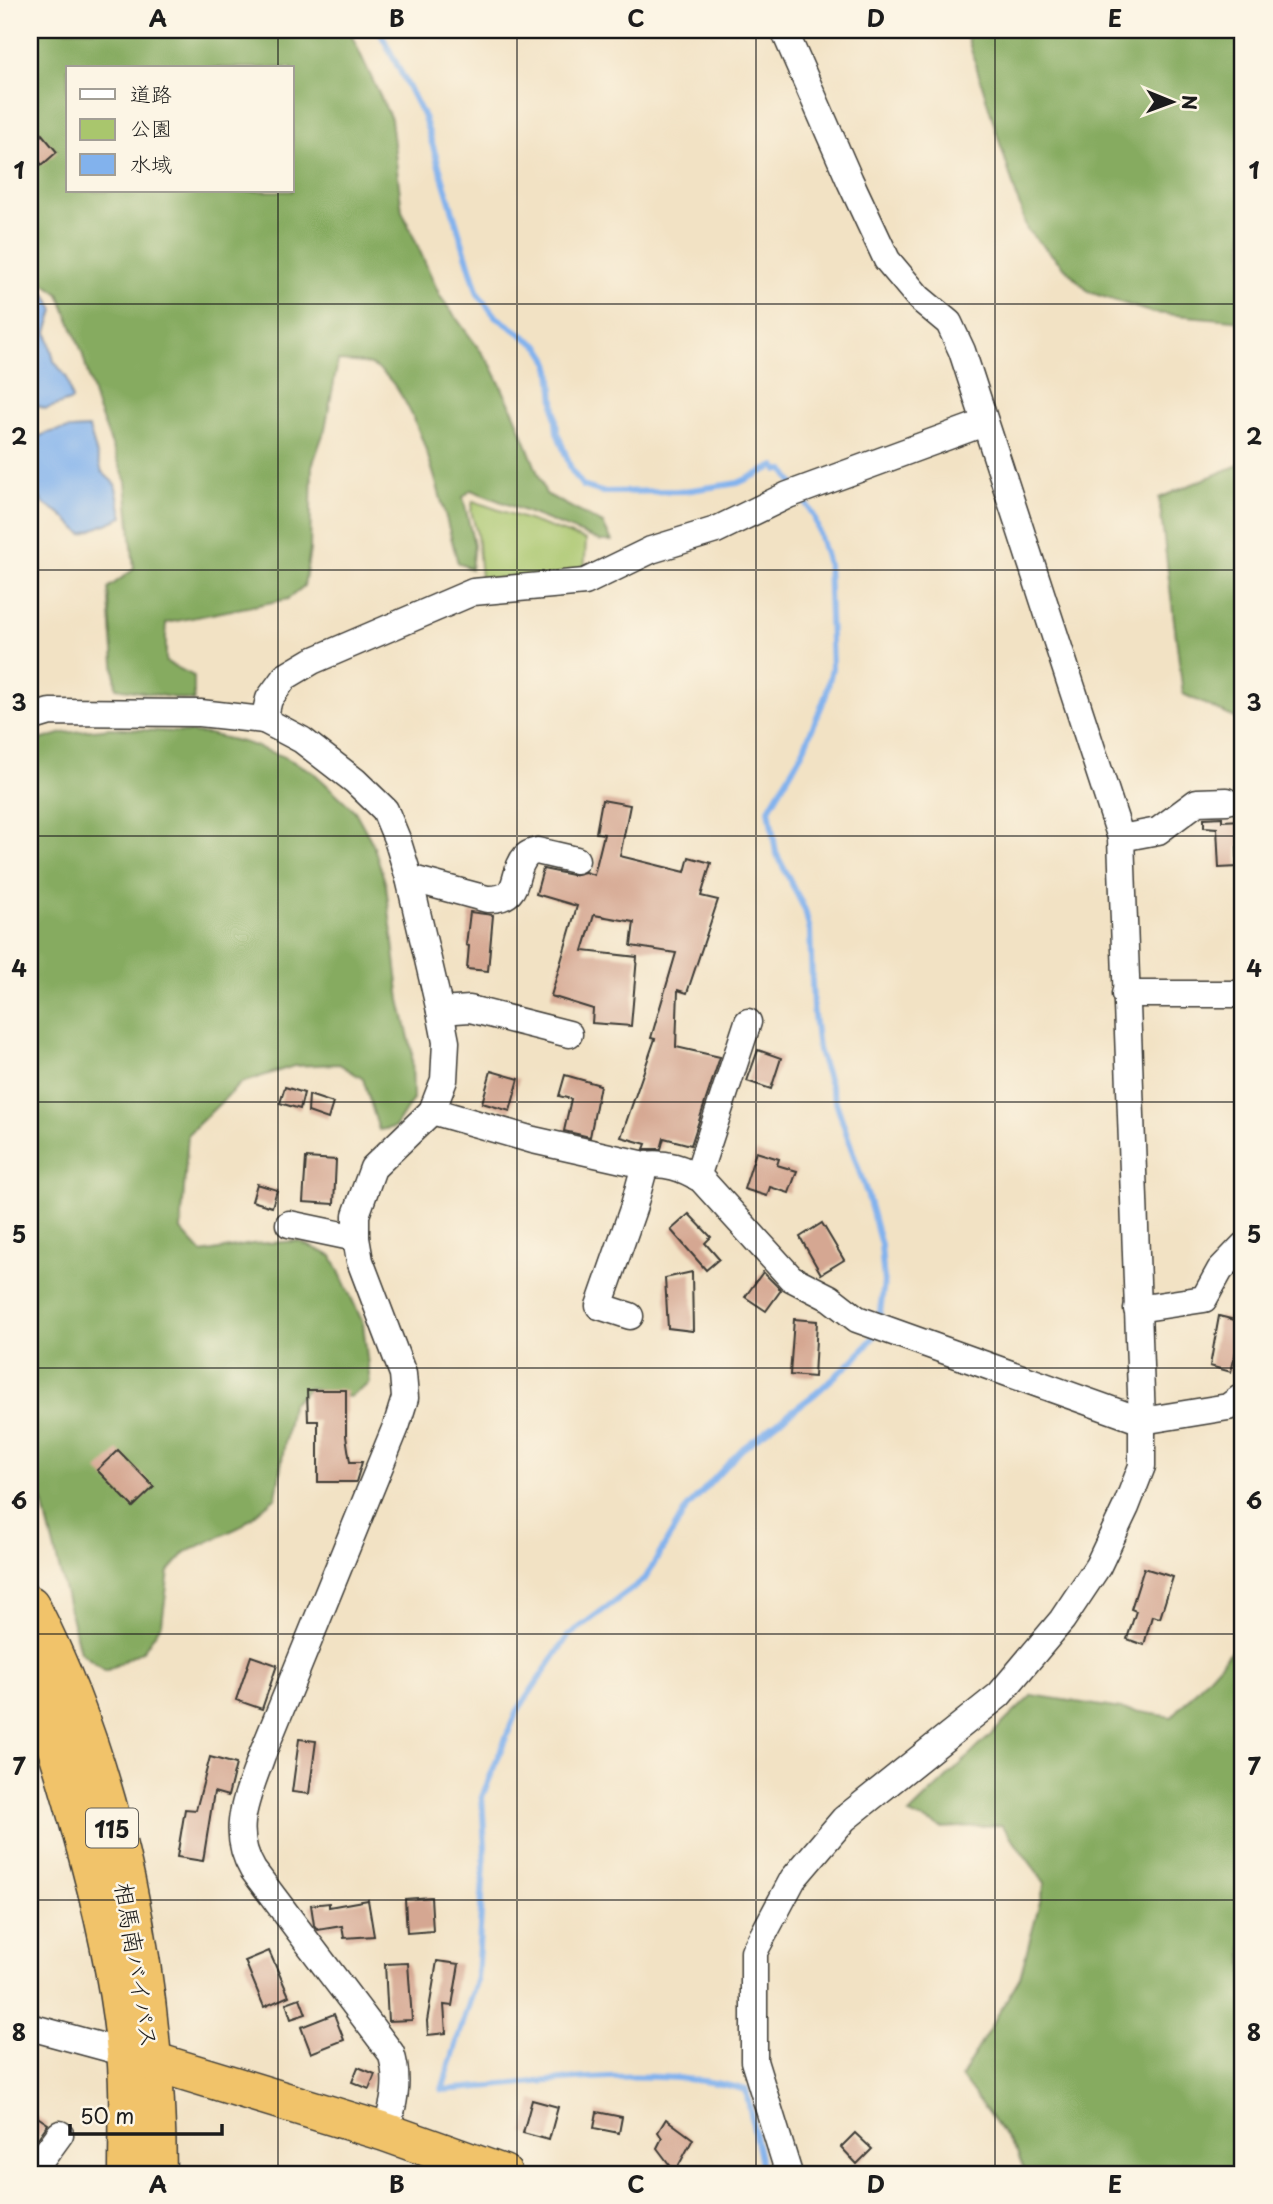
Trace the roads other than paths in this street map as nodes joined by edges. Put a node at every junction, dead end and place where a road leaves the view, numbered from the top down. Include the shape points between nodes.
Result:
1 (784, 30) edge
2 (984, 424) junction
3 (30, 718) edge
4 (264, 720) junction
5 (1227, 801) dead end
6 (1121, 838) junction
7 (576, 860) dead end
8 (409, 878) junction
9 (1125, 994) junction
10 (1243, 994) edge
11 (440, 1010) junction
12 (748, 1022) dead end
13 (569, 1034) dead end
14 (432, 1111) junction
15 (645, 1165) junction
16 (697, 1177) junction
17 (289, 1224) dead end
18 (356, 1238) junction
19 (1243, 1246) edge
20 (1137, 1309) junction
21 (629, 1316) dead end
22 (1243, 1396) edge
23 (1142, 1420) junction
24 (30, 1605) edge
25 (30, 1672) edge
26 (30, 2027) edge
27 (140, 2058) junction
28 (385, 2132) junction
29 (60, 2134) dead end
30 (31, 2174) edge
31 (128, 2174) edge
32 (157, 2174) edge
33 (503, 2174) edge
34 (789, 2174) edge

1 - 2 street via 887,260 919,298 949,323
2 - 4 street via 788,495 716,530 651,550 585,582 472,592 285,677 269,699
2 - 6 street
3 - 4 street via 50,712 200,713
4 - 8 street via 302,740 385,810
5 - 6 street via 1197,802 1158,831
6 - 9 street
7 - 8 street via 537,850 526,856 510,893 498,899
8 - 11 street
9 - 10 street
9 - 20 street
11 - 13 street via 470,1009
11 - 14 street via 446,1042 444,1080
12 - 16 street
14 - 15 street
14 - 18 street via 373,1168 356,1215
15 - 16 street via 660,1163
15 - 21 street via 599,1306
16 - 23 street via 792,1278 857,1319
17 - 18 street
18 - 28 street via 360,1261 403,1374 405,1398 262,1755 241,1836 253,1870 391,2053 395,2088
19 - 20 street via 1220,1270 1204,1299
20 - 23 street
22 - 23 street via 1228,1406
23 - 34 street via 1142,1466 1126,1507 1098,1566 1062,1620 999,1695 844,1819 793,1879 754,1952 754,2061
24 - 27 highway, 相馬南バイパス / 115 via 79,1713 125,1880 141,1966
25 - 27 highway, 相馬南バイパス / 115 via 47,1715 95,1882
26 - 27 street
27 - 28 highway
27 - 31 highway, 相馬南バイパス / 115
27 - 32 highway, 相馬南バイパス / 115
28 - 33 highway
29 - 30 street

